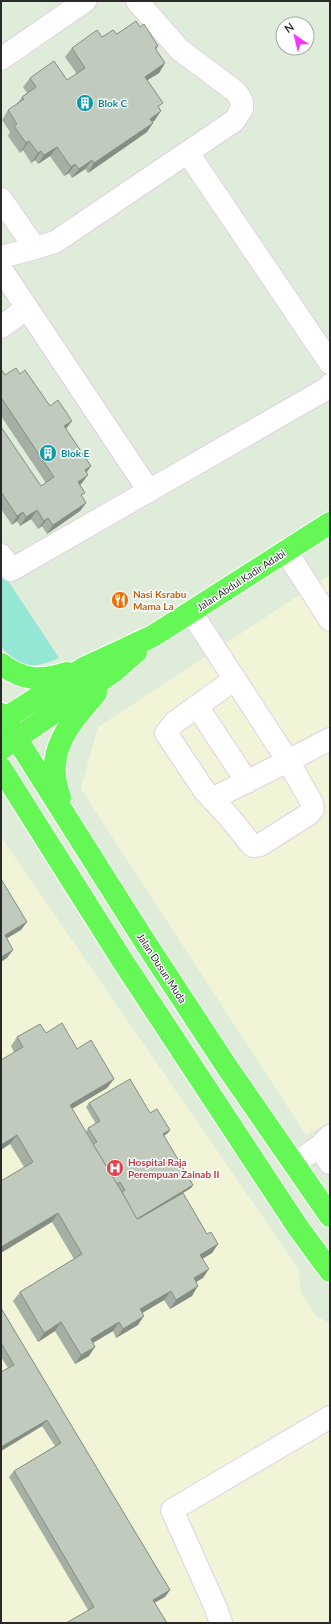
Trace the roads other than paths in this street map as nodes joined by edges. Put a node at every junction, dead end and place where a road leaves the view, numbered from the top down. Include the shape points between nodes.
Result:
1 (85, 1) edge
2 (137, 1) edge
3 (1, 60) edge
4 (188, 153) junction
5 (1, 199) edge
6 (35, 248) junction
7 (1, 257) edge
8 (1, 269) edge
9 (27, 308) junction
10 (1, 327) edge
11 (330, 363) edge
12 (330, 386) edge
13 (148, 491) junction
14 (330, 523) edge
15 (286, 551) junction
16 (1, 555) edge
17 (191, 612) junction
18 (330, 620) edge
19 (153, 636) junction
20 (1, 664) edge
21 (84, 668) junction
22 (114, 672) junction
23 (235, 679) junction
24 (197, 706) junction
25 (2, 718) edge
26 (330, 739) edge
27 (9, 743) edge
28 (288, 761) junction
29 (1, 768) edge
30 (247, 782) junction
31 (212, 799) junction
32 (73, 828) junction
33 (326, 1149) edge
34 (294, 1164) junction
35 (330, 1216) edge
36 (330, 1272) edge
37 (330, 1417) edge
38 (221, 1623) edge

1 - 3 lane
2 - 4 lane via 180,50 235,91 242,102 242,109 234,121
4 - 6 lane via 55,242
4 - 11 lane
5 - 6 lane
6 - 7 lane
8 - 9 lane
9 - 10 lane
9 - 13 lane
12 - 13 lane
13 - 16 lane via 11,570
14 - 15 main road, Jalan Abdul Kadir Adabi
15 - 17 main road, Jalan Abdul Kadir Adabi
15 - 18 lane
17 - 19 main road, Jalan Abdul Kadir Adabi
17 - 23 lane
19 - 21 main road, Jalan Abdul Kadir Adabi
19 - 22 main road, Jalan Abdul Kadir Adabi
20 - 21 main road via 14,672 36,679
21 - 25 main road, Jalan Abdul Kadir Adabi
22 - 27 main road, Jalan Abdul Kadir Adabi
22 - 32 main road via 69,726 57,749 54,770 59,792
23 - 24 lane
23 - 28 lane
24 - 30 lane
24 - 31 lane via 166,732
25 - 27 main road, Jalan Dusun Muda
26 - 28 lane
27 - 32 main road, Jalan Dusun Muda
28 - 30 lane
28 - 31 lane via 313,809 260,845 253,846
29 - 36 main road via 122,960
30 - 31 lane
32 - 34 main road, Jalan Dusun Muda via 172,984
33 - 34 lane
34 - 35 main road, Jalan Dusun Muda
37 - 38 lane via 172,1510

